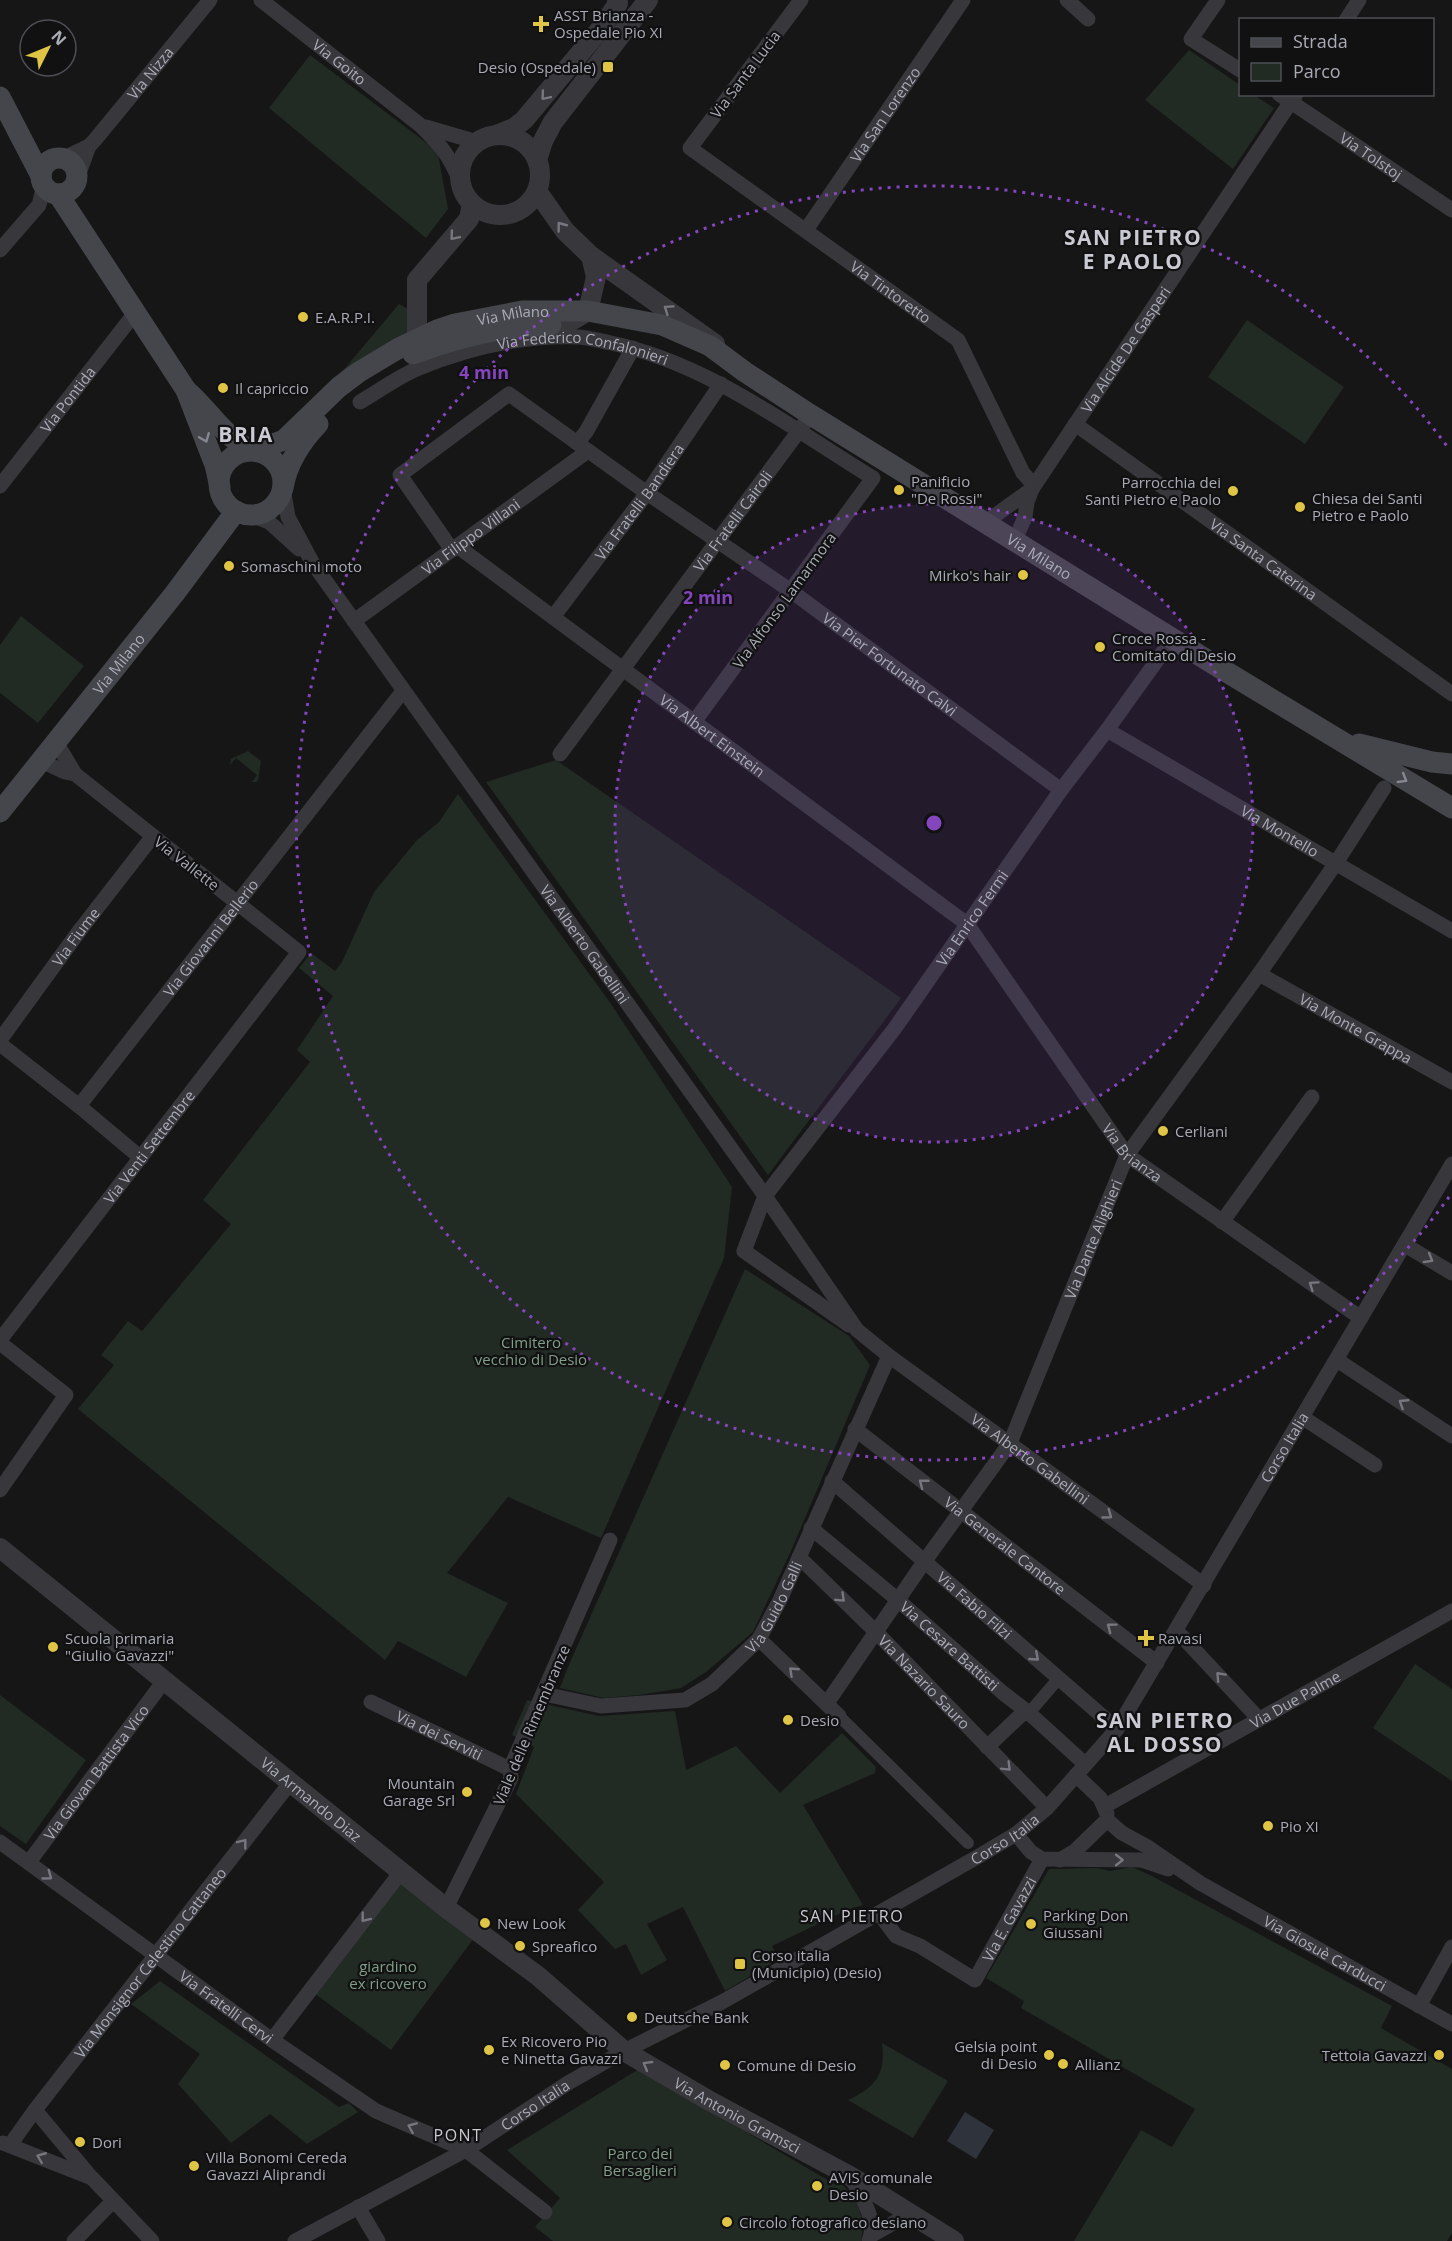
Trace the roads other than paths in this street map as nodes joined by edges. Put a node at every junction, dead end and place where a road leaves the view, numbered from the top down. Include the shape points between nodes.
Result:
1 (210, 0) edge
2 (261, 0) edge
3 (617, 0) edge
4 (648, 0) edge
5 (801, 0) edge
6 (963, 0) edge
7 (1067, 0) edge
8 (1218, 0) edge
9 (1359, 0) edge
10 (1088, 18) dead end
11 (1347, 18) edge
12 (1239, 69) edge
13 (0, 97) edge
14 (1289, 97) edge
15 (420, 124) junction
16 (16, 129) junction
17 (496, 135) junction
18 (477, 142) junction
19 (89, 146) junction
20 (690, 148) joint
21 (60, 157) junction
22 (537, 160) junction
23 (77, 180) junction
24 (460, 181) junction
25 (45, 190) junction
26 (537, 190) junction
27 (472, 204) junction
28 (1452, 210) edge
29 (806, 230) junction
30 (89, 241) junction
31 (0, 250) edge
32 (591, 256) junction
33 (430, 265) junction
34 (588, 311) junction
35 (135, 313) junction
36 (564, 325) junction
37 (437, 330) junction
38 (468, 336) junction
39 (417, 339) junction
40 (633, 348) junction
41 (745, 372) junction
42 (721, 384) junction
43 (186, 390) junction
44 (360, 402) dead end
45 (811, 415) junction
46 (1075, 424) junction
47 (798, 432) junction
48 (583, 447) junction
49 (254, 451) junction
50 (873, 478) joint
51 (0, 486) edge
52 (220, 487) junction
53 (1033, 487) junction
54 (283, 488) junction
55 (647, 494) junction
56 (244, 513) junction
57 (986, 522) junction
58 (1015, 540) junction
59 (718, 541) junction
60 (455, 548) junction
61 (312, 562) junction
62 (791, 591) junction
63 (553, 617) junction
64 (354, 621) junction
65 (1173, 638) junction
66 (623, 669) junction
67 (403, 691) junction
68 (1452, 694) edge
69 (694, 722) junction
70 (1107, 730) junction
71 (1335, 738) junction
72 (56, 742) junction
73 (560, 754) dead end
74 (41, 761) junction
75 (1452, 764) edge
76 (75, 774) junction
77 (1384, 788) dead end
78 (1061, 789) junction
79 (1452, 808) edge
80 (0, 812) edge
81 (153, 836) junction
82 (1336, 863) junction
83 (237, 903) junction
84 (968, 924) junction
85 (1452, 931) edge
86 (299, 952) joint
87 (1259, 974) junction
88 (0, 1042) edge
89 (1452, 1082) edge
90 (1312, 1097) dead end
91 (79, 1106) junction
92 (1127, 1155) junction
93 (141, 1158) junction
94 (1452, 1164) edge
95 (765, 1196) junction
96 (1222, 1222) junction
97 (1405, 1245) junction
98 (1452, 1273) edge
99 (1361, 1318) junction
100 (857, 1330) junction
101 (0, 1341) edge
102 (889, 1356) junction
103 (1337, 1360) junction
104 (1302, 1418) junction
105 (855, 1429) junction
106 (1452, 1436) edge
107 (1010, 1443) junction
108 (1375, 1465) dead end
109 (832, 1480) junction
110 (0, 1490) edge
111 (961, 1513) junction
112 (811, 1528) junction
113 (610, 1540) dead end
114 (0, 1548) edge
115 (800, 1557) junction
116 (924, 1562) junction
117 (1204, 1585) junction
118 (898, 1600) junction
119 (1452, 1611) edge
120 (1177, 1631) junction
121 (876, 1632) junction
122 (759, 1639) junction
123 (1157, 1663) junction
124 (1059, 1678) junction
125 (164, 1681) junction
126 (544, 1694) junction
127 (371, 1702) dead end
128 (827, 1703) junction
129 (1029, 1713) junction
130 (838, 1716) joint
131 (1259, 1719) junction
132 (1117, 1729) junction
133 (987, 1748) junction
134 (510, 1769) junction
135 (1080, 1770) junction
136 (290, 1783) junction
137 (1047, 1808) junction
138 (1106, 1813) junction
139 (1016, 1834) junction
140 (0, 1842) edge
141 (969, 1843) dead end
142 (1041, 1859) junction
143 (1060, 1860) junction
144 (29, 1862) junction
145 (401, 1872) junction
146 (1200, 1882) junction
147 (446, 1908) junction
148 (879, 1913) junction
149 (1452, 1947) edge
150 (155, 1955) junction
151 (1419, 2006) junction
152 (1452, 2024) edge
153 (272, 2040) junction
154 (624, 2051) junction
155 (35, 2110) junction
156 (5, 2144) edge
157 (466, 2150) junction
158 (850, 2176) junction
159 (92, 2178) junction
160 (114, 2201) junction
161 (358, 2207) junction
162 (544, 2212) dead end
163 (919, 2220) junction
164 (870, 2238) edge
165 (74, 2241) edge
166 (152, 2241) edge
167 (295, 2241) edge
168 (378, 2241) edge
169 (954, 2241) edge

1 - 19 street, Via Nizza
2 - 15 street, Via Goito
3 -> 17 street via 603,26 524,120
4 - 22 street via 553,122
5 - 20 street, Via Santa Lucia
6 - 29 street, Via San Lorenzo
7 - 10 street
8 - 12 street via 1191,39
9 - 11 street
13 - 16 main road
14 - 28 street, Via Tolstoj
14 - 46 street, Via Alcide De Gasperi
15 - 18 street, Via Goito
15 - 24 street, Via Goito via 450,158
16 - 21 main road
16 - 25 main road
17 - 18 street
17 - 22 street via 521,141
18 - 24 street via 463,159
19 - 21 street, Via Nizza
19 - 23 street, Via Nizza
20 - 29 street, Via Tintoretto
21 - 23 main road via 74,165
21 - 25 main road via 47,161 42,170
22 - 26 street
23 - 25 main road via 68,192
23 - 30 main road via 80,215
24 - 27 street
25 - 30 main road
25 - 31 street
26 - 27 street via 520,210 508,214 495,215
32 -> 26 street, Via Milano via 565,231
27 -> 33 street via 469,219
29 - 53 street, Via Tintoretto via 958,340
30 - 35 main road
32 - 34 street via 596,277
41 -> 32 street, Via Milano via 703,334
33 - 37 street via 426,297 431,322
33 - 39 street via 417,280
34 - 36 street, Via Milano
34 - 37 main road, Via Milano via 522,311
34 - 41 main road, Via Milano via 662,325 710,346
35 - 43 main road
35 - 51 street, Via Pontida
36 - 38 main road, Via Milano via 528,325
36 - 41 main road, Via Milano via 597,326 650,336
37 - 38 street, Via Milano
37 - 39 main road, Via Milano
38 - 54 main road, Via Milano via 408,356 344,399 303,441 289,465
39 - 49 main road, Via Milano via 358,372 284,440
40 - 42 street, Via Federico Confalonieri
40 - 44 street, Via Federico Confalonieri via 582,337 528,338 417,368
40 - 48 street, Via Filippo Villani via 586,432
41 - 45 main road, Via Milano
42 - 47 street, Via Federico Confalonieri
42 - 55 street, Via Fratelli Bandiera
43 - 49 main road via 230,435
43 -> 52 main road
45 - 47 street
45 - 57 main road, Via Milano
46 - 53 street, Via Alcide De Gasperi
46 - 68 street, Via Santa Caterina
47 - 50 street, Via Federico Confalonieri
47 - 59 street, Via Fratelli Cairoli
48 - 55 street, Via Pier Fortunato Calvi
48 - 60 street, Via Filippo Villani
48 - 60 street, Via Albert Einstein via 509,394 400,475
49 - 52 main road via 239,454 228,462 221,474
49 - 54 main road via 276,462
50 - 62 street, Via Alfonso Lamarmora
52 - 56 main road via 224,500
53 - 57 street
53 - 58 street
54 - 56 main road via 272,507 262,513
54 - 61 street, Via Alberto Gabellini via 288,517
55 - 59 street, Via Pier Fortunato Calvi
55 - 63 street, Via Fratelli Bandiera
56 - 61 street, Via Alberto Gabellini via 263,518 276,527
56 - 72 main road, Via Milano
57 - 58 main road, Via Milano
58 - 65 main road, Via Milano
59 - 62 street, Via Pier Fortunato Calvi
59 - 66 street, Via Fratelli Cairoli
60 - 63 street, Via Albert Einstein
60 - 64 street, Via Filippo Villani
61 - 64 street, Via Alberto Gabellini
62 - 69 street, Via Alfonso Lamarmora
62 - 78 street, Via Pier Fortunato Calvi
63 - 66 street, Via Albert Einstein
64 - 67 street, Via Alberto Gabellini
65 - 70 street, Via Enrico Fermi
65 - 71 main road, Via Milano
66 - 69 street, Via Albert Einstein
66 - 73 street, Via Fratelli Cairoli
67 - 83 street, Via Giovanni Bellerio
67 - 95 street, Via Alberto Gabellini
69 - 84 street, Via Albert Einstein
70 - 78 street, Via Enrico Fermi
70 - 82 street, Via Montello
71 - 75 main road, Via Milano
71 -> 79 main road, Via Milano
72 - 74 main road, Via Milano
72 - 76 street, Via Vallette
74 - 76 street, Via Vallette
74 - 80 main road, Via Milano
76 - 81 street, Via Vallette
77 - 82 street, Via Dante Alighieri
78 - 84 street, Via Enrico Fermi
81 - 83 street, Via Vallette
81 - 88 street, Via Fiume
82 - 85 street, Via Montello
82 - 87 street, Via Dante Alighieri
83 - 86 street, Via Vallette
83 - 91 street, Via Giovanni Bellerio
84 - 92 street, Via Brianza
84 - 95 street, Via Enrico Fermi via 895,1028
86 - 93 street, Via Venti Settembre
87 - 89 street, Via Monte Grappa
87 - 92 street, Via Dante Alighieri
88 - 91 street
90 - 96 street
91 - 93 street
92 - 96 street, Via Brianza
92 - 107 street, Via Dante Alighieri
93 - 101 street, Via Venti Settembre
94 - 97 street, Corso Italia
95 - 100 street, Via Alberto Gabellini
95 - 100 street, Via Alberto Gabellini via 744,1251
99 -> 96 street, Via Brianza
97 -> 98 street
97 - 99 street, Corso Italia
99 - 103 street, Corso Italia
100 - 102 street, Via Alberto Gabellini
101 - 110 street via 66,1395
102 - 105 street, Via Guido Galli
102 - 107 street, Via Alberto Gabellini
103 - 104 street, Corso Italia
106 -> 103 street
104 - 108 street
104 - 117 street, Corso Italia
105 - 109 street, Via Guido Galli
111 -> 105 street, Via Generale Cantore
107 - 111 street, Via Dante Alighieri
107 -> 117 street, Via Alberto Gabellini
109 - 112 street, Via Guido Galli
109 - 116 street, Via Fabio Filzi
111 - 116 street, Via Dante Alighieri
123 -> 111 street, Via Generale Cantore
112 - 115 street, Via Guido Galli
112 - 118 street, Via Cesare Battisti
113 - 126 street, Viale delle Rimembranze
114 - 125 street, Via Armando Diaz
115 -> 121 street, Via Nazario Sauro
115 - 122 street, Via Guido Galli
116 - 118 street, Via Dante Alighieri
116 -> 124 street, Via Fabio Filzi
117 - 120 street, Corso Italia
118 - 121 street, Via Dante Alighieri
118 - 129 street, Via Cesare Battisti
119 - 131 street, Via Due Palme
120 - 123 street, Corso Italia
131 -> 120 street
121 - 128 street, Via Dante Alighieri
121 - 133 street, Via Nazario Sauro
122 - 126 street, Via Guido Galli via 712,1684 686,1700 601,1706
128 -> 122 street
123 - 132 street, Corso Italia
124 - 129 street
124 - 132 street, Via Fabio Filzi
125 - 136 street, Via Armando Diaz
125 - 144 street, Via Giovan Battista Vico
126 - 134 street, Viale delle Rimembranze
127 - 134 street, Via dei Serviti
128 - 130 street
129 - 133 street via 1022,1714
129 - 135 street, Via Cesare Battisti
130 - 141 street
131 - 138 street, Via Due Palme
132 - 135 street, Corso Italia
133 -> 137 street, Via Nazario Sauro
134 - 147 street, Viale delle Rimembranze via 511,1778
135 - 137 street, Corso Italia
135 - 138 street, Via Cesare Battisti
136 - 145 street, Via Armando Diaz
150 -> 136 street, Via Monsignor Celestino Cattaneo
137 - 139 street, Corso Italia
138 - 143 street via 1075,1851
138 - 146 street, Via Giosuè Carducci via 1122,1833
139 - 142 street, Via E. Gavazzi
139 - 148 street, Corso Italia
140 - 144 street, Via Fratelli Cervi
142 - 143 street, Via E. Gavazzi
142 - 148 street, Via E. Gavazzi via 975,1980 896,1936
143 -> 146 street, Via Giosuè Carducci via 1141,1860
144 -> 150 street, Via Fratelli Cervi
145 - 147 street, Via Armando Diaz
145 -> 153 street
146 - 151 street, Via Giosuè Carducci
147 - 154 street, Via Armando Diaz via 538,1976
148 - 154 street, Corso Italia via 722,2002
149 - 151 street
150 - 153 street, Via Fratelli Cervi
150 - 155 street, Via Monsignor Celestino Cattaneo
151 - 152 street, Via Giosuè Carducci
157 -> 153 street, Via Fratelli Cervi via 376,2111
154 - 157 street, Corso Italia
158 -> 154 street, Via Antonio Gramsci
155 - 156 street, Via Monsignor Celestino Cattaneo
155 - 159 street
159 -> 156 street
157 - 161 street, Corso Italia
157 - 162 street, Via Fratelli Cervi
158 - 163 street, Via Antonio Gramsci
158 - 164 street via 868,2208
159 - 160 street
160 - 165 street
160 - 166 street
161 - 167 street, Corso Italia
161 - 168 street
163 - 164 street via 896,2222
163 - 169 street, Via Antonio Gramsci

